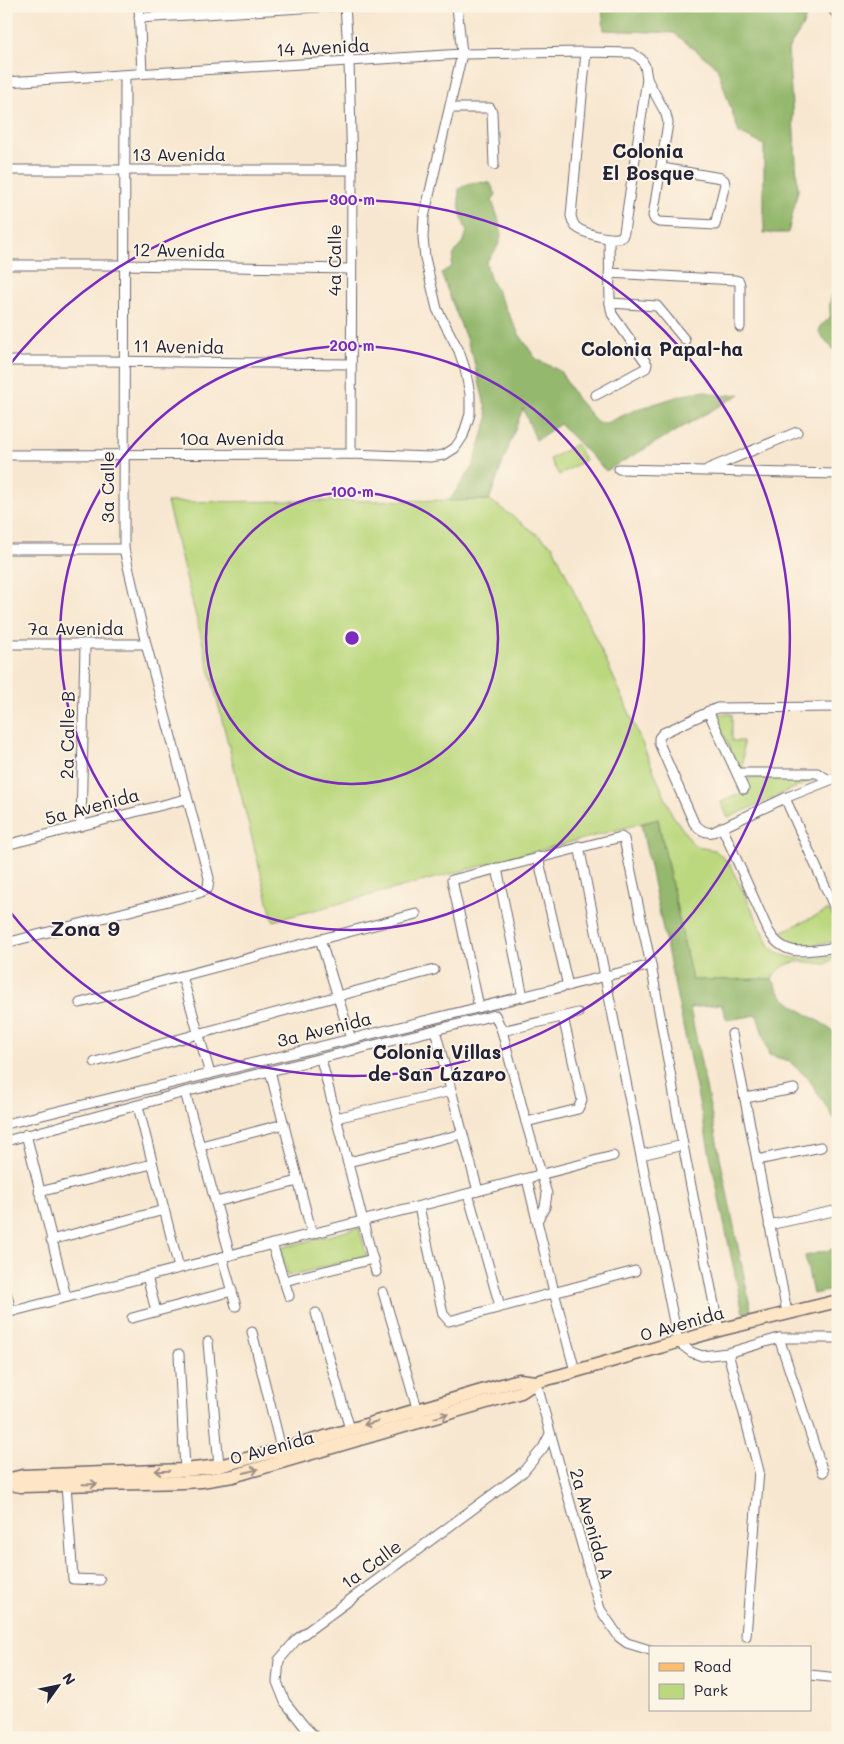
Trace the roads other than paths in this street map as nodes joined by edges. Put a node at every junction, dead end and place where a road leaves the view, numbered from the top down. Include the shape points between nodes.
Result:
1 (139, 6) edge
2 (335, 6) edge
3 (345, 6) edge
4 (457, 6) edge
5 (833, 6) edge
6 (838, 12) edge
7 (139, 18) junction
8 (586, 52) junction
9 (462, 54) junction
10 (349, 62) junction
11 (142, 73) junction
12 (125, 75) junction
13 (647, 79) junction
14 (6, 82) edge
15 (450, 108) junction
16 (494, 165) dead end
17 (662, 168) junction
18 (6, 170) edge
19 (125, 170) junction
20 (352, 170) junction
21 (609, 238) junction
22 (6, 265) edge
23 (124, 265) junction
24 (350, 269) junction
25 (609, 273) junction
26 (610, 303) junction
27 (740, 327) dead end
28 (685, 340) dead end
29 (6, 361) edge
30 (123, 362) junction
31 (351, 364) junction
32 (596, 395) dead end
33 (797, 432) dead end
34 (351, 454) junction
35 (6, 455) edge
36 (123, 455) junction
37 (619, 469) dead end
38 (703, 471) junction
39 (838, 474) edge
40 (6, 549) edge
41 (124, 549) junction
42 (6, 644) edge
43 (85, 644) junction
44 (146, 644) junction
45 (835, 707) dead end
46 (708, 712) junction
47 (737, 773) junction
48 (833, 778) edge
49 (744, 789) dead end
50 (785, 798) junction
51 (186, 799) junction
52 (82, 826) junction
53 (722, 827) junction
54 (6, 846) edge
55 (580, 846) junction
56 (538, 857) junction
57 (498, 868) junction
58 (416, 914) dead end
59 (838, 915) edge
60 (320, 939) junction
61 (6, 943) edge
62 (838, 947) edge
63 (650, 965) junction
64 (434, 970) dead end
65 (182, 976) junction
66 (605, 976) junction
67 (568, 986) junction
68 (338, 996) junction
69 (523, 997) junction
70 (80, 1003) dead end
71 (479, 1007) junction
72 (578, 1012) dead end
73 (564, 1017) junction
74 (435, 1030) junction
75 (502, 1031) junction
76 (198, 1034) junction
77 (732, 1034) dead end
78 (351, 1039) junction
79 (321, 1059) junction
80 (95, 1062) dead end
81 (270, 1072) junction
82 (210, 1074) junction
83 (794, 1089) dead end
84 (451, 1091) junction
85 (186, 1092) junction
86 (746, 1098) junction
87 (138, 1106) junction
88 (336, 1118) junction
89 (526, 1122) junction
90 (6, 1124) edge
91 (284, 1124) junction
92 (26, 1134) junction
93 (462, 1134) junction
94 (6, 1141) edge
95 (200, 1146) junction
96 (683, 1146) junction
97 (821, 1147) dead end
98 (641, 1155) junction
99 (613, 1156) dead end
100 (757, 1160) junction
101 (348, 1162) junction
102 (152, 1164) junction
103 (540, 1174) junction
104 (527, 1179) junction
105 (298, 1181) junction
106 (39, 1192) junction
107 (473, 1192) junction
108 (216, 1202) junction
109 (419, 1207) junction
110 (164, 1210) junction
111 (838, 1210) edge
112 (363, 1221) junction
113 (537, 1221) junction
114 (769, 1226) junction
115 (312, 1234) junction
116 (51, 1240) junction
117 (272, 1244) junction
118 (226, 1256) junction
119 (373, 1259) junction
120 (179, 1268) junction
121 (635, 1271) dead end
122 (376, 1272) dead end
123 (147, 1276) junction
124 (284, 1281) junction
125 (6, 1291) edge
126 (232, 1291) junction
127 (384, 1292) dead end
128 (554, 1292) junction
129 (288, 1296) dead end
130 (66, 1297) junction
131 (838, 1301) edge
132 (236, 1306) dead end
133 (500, 1306) junction
134 (156, 1311) junction
135 (9, 1312) edge
136 (787, 1312) junction
137 (316, 1313) dead end
138 (132, 1318) dead end
139 (719, 1330) junction
140 (252, 1332) dead end
141 (779, 1338) junction
142 (838, 1338) edge
143 (208, 1342) dead end
144 (678, 1342) junction
145 (728, 1353) junction
146 (179, 1354) dead end
147 (576, 1371) junction
148 (536, 1382) junction
149 (417, 1409) junction
150 (421, 1422) junction
151 (350, 1429) junction
152 (550, 1434) junction
153 (283, 1456) junction
154 (219, 1466) junction
155 (185, 1470) junction
156 (823, 1472) dead end
157 (6, 1482) edge
158 (66, 1485) junction
159 (100, 1580) dead end
160 (746, 1636) dead end
161 (649, 1650) edge
162 (812, 1675) edge
163 (838, 1678) edge
164 (316, 1738) edge

1 - 7 street
2 - 7 street
3 - 10 street, 4a Calle
4 - 9 street
5 - 6 main road
7 - 11 street
8 - 9 street, 14 Avenida
8 - 13 street, 14 Avenida via 632,53 641,59
8 - 21 street via 571,216 574,225 581,230
9 - 10 street, 14 Avenida
9 - 15 street
10 - 11 street, 14 Avenida
10 - 20 street, 4a Calle
11 - 12 street, 14 Avenida
12 - 14 street, 14 Avenida
12 - 19 street, 3a Calle
13 - 17 street via 668,122
13 - 21 street via 624,232 622,237
15 - 16 street via 490,108
15 - 34 street, 10a Avenida via 424,217 423,238 437,309 466,369 470,414 463,436 455,448 444,455
17 - 17 street via 654,220 715,225 724,180
18 - 19 street, 13 Avenida
19 - 20 street, 13 Avenida
19 - 23 street, 3a Calle
20 - 24 street, 4a Calle
21 - 25 street
22 - 23 street, 12 Avenida
23 - 24 street, 12 Avenida
23 - 30 street, 3a Calle
24 - 31 street, 4a Calle
25 - 26 street
25 - 27 street via 739,281
26 - 28 street via 657,306
26 - 32 street via 612,314 647,364 646,368
29 - 30 street, 11 Avenida
30 - 31 street, 11 Avenida
30 - 36 street, 3a Calle
31 - 34 street, 4a Calle
33 - 38 street
34 - 36 street, 10a Avenida
35 - 36 street, 10a Avenida
36 - 41 street, 3a Calle
37 - 38 street
38 - 39 street
40 - 41 street
41 - 44 street, 3a Calle
42 - 43 street, 7a Avenida
43 - 44 street, 7a Avenida
43 - 52 street, 2a Calle B
44 - 51 street, 3a Calle
45 - 46 street via 717,708
46 - 47 street
46 - 53 street via 663,733 659,743 697,827 710,832
47 - 48 street via 817,774
47 - 49 street
48 - 50 street
50 - 53 street
50 - 59 street
51 - 52 street, 5a Avenida
51 - 61 street, 3a Calle via 209,878 208,888
52 - 54 street, 5a Avenida
53 - 62 street via 776,942 794,951
55 - 56 street
55 - 63 street via 621,836 624,839
55 - 66 street
56 - 57 street
56 - 67 street
57 - 69 street
57 - 71 street via 452,880
58 - 60 street
60 - 65 street
60 - 68 street
63 - 66 street, 3a Avenida
63 - 96 street
64 - 68 street
65 - 70 street
65 - 76 street
66 - 67 street, 3a Avenida
66 - 98 street
67 - 69 street, 3a Avenida
68 - 76 street
68 - 78 street
69 - 71 street, 3a Avenida
71 - 78 street, 3a Avenida
72 - 73 street
73 - 75 street
73 - 89 street via 581,1105 578,1109
74 - 75 street via 495,1014
74 - 79 street
74 - 84 street
75 - 89 street
76 - 80 street
76 - 82 street
77 - 86 street
78 - 82 street, 3a Avenida
79 - 81 street
79 - 88 street
81 - 85 street
81 - 91 street
82 - 90 street, 3a Avenida
83 - 86 street
84 - 88 street
84 - 93 street
85 - 87 street
85 - 95 street
86 - 100 street
87 - 92 street
87 - 102 street
88 - 101 street
89 - 103 street
91 - 95 street
91 - 105 street
92 - 94 street
92 - 106 street
93 - 101 street
93 - 107 street
95 - 108 street
96 - 98 street
96 - 139 street
97 - 100 street
98 - 144 street
99 - 103 street
100 - 114 street
101 - 112 street
102 - 106 street
102 - 110 street
103 - 104 street
103 - 113 street via 547,1194 545,1207
104 - 107 street
104 - 113 street
105 - 108 street
105 - 115 street
106 - 116 street
107 - 109 street
107 - 133 street
108 - 118 street
109 - 112 street
109 - 133 street via 446,1318 449,1320
110 - 116 street
110 - 120 street
111 - 114 street
112 - 115 street
112 - 119 street
113 - 128 street
114 - 136 street
115 - 117 street
116 - 130 street
117 - 118 street
117 - 124 street
118 - 120 street
118 - 126 street
119 - 122 street
119 - 124 street
120 - 123 street
121 - 128 street
123 - 130 street
123 - 134 street
124 - 129 street
125 - 135 street
126 - 132 street
126 - 134 street
127 - 149 street
128 - 133 street
128 - 147 street
130 - 135 street
131 - 136 main road, 0 Avenida
134 - 138 street
136 - 139 main road, 0 Avenida
137 - 151 street
139 - 144 main road, 0 Avenida
140 - 153 street
141 - 142 street
141 - 145 street
141 - 156 street
143 - 154 street
144 - 145 street via 702,1356
144 - 147 main road, 0 Avenida
145 - 160 street via 758,1471
146 - 155 street
147 - 148 main road, 0 Avenida
148 - 149 main road, 0 Avenida via 519,1380
150 -> 148 main road, 0 Avenida via 521,1392
148 - 152 street, 2a Avenida A
149 - 150 street
149 -> 151 main road, 0 Avenida
150 - 153 main road, 0 Avenida
151 - 153 main road, 0 Avenida
152 - 161 street, 2a Avenida A via 600,1609 627,1643
152 - 164 street, 1a Calle via 524,1472 297,1638 279,1660 277,1682 285,1702
153 - 154 main road, 0 Avenida
158 -> 153 main road, 0 Avenida via 201,1481 233,1476
154 - 155 main road, 0 Avenida
155 -> 157 main road, 0 Avenida via 23,1476
157 - 158 main road, 0 Avenida via 22,1486
158 - 159 street via 73,1579
162 - 163 street

